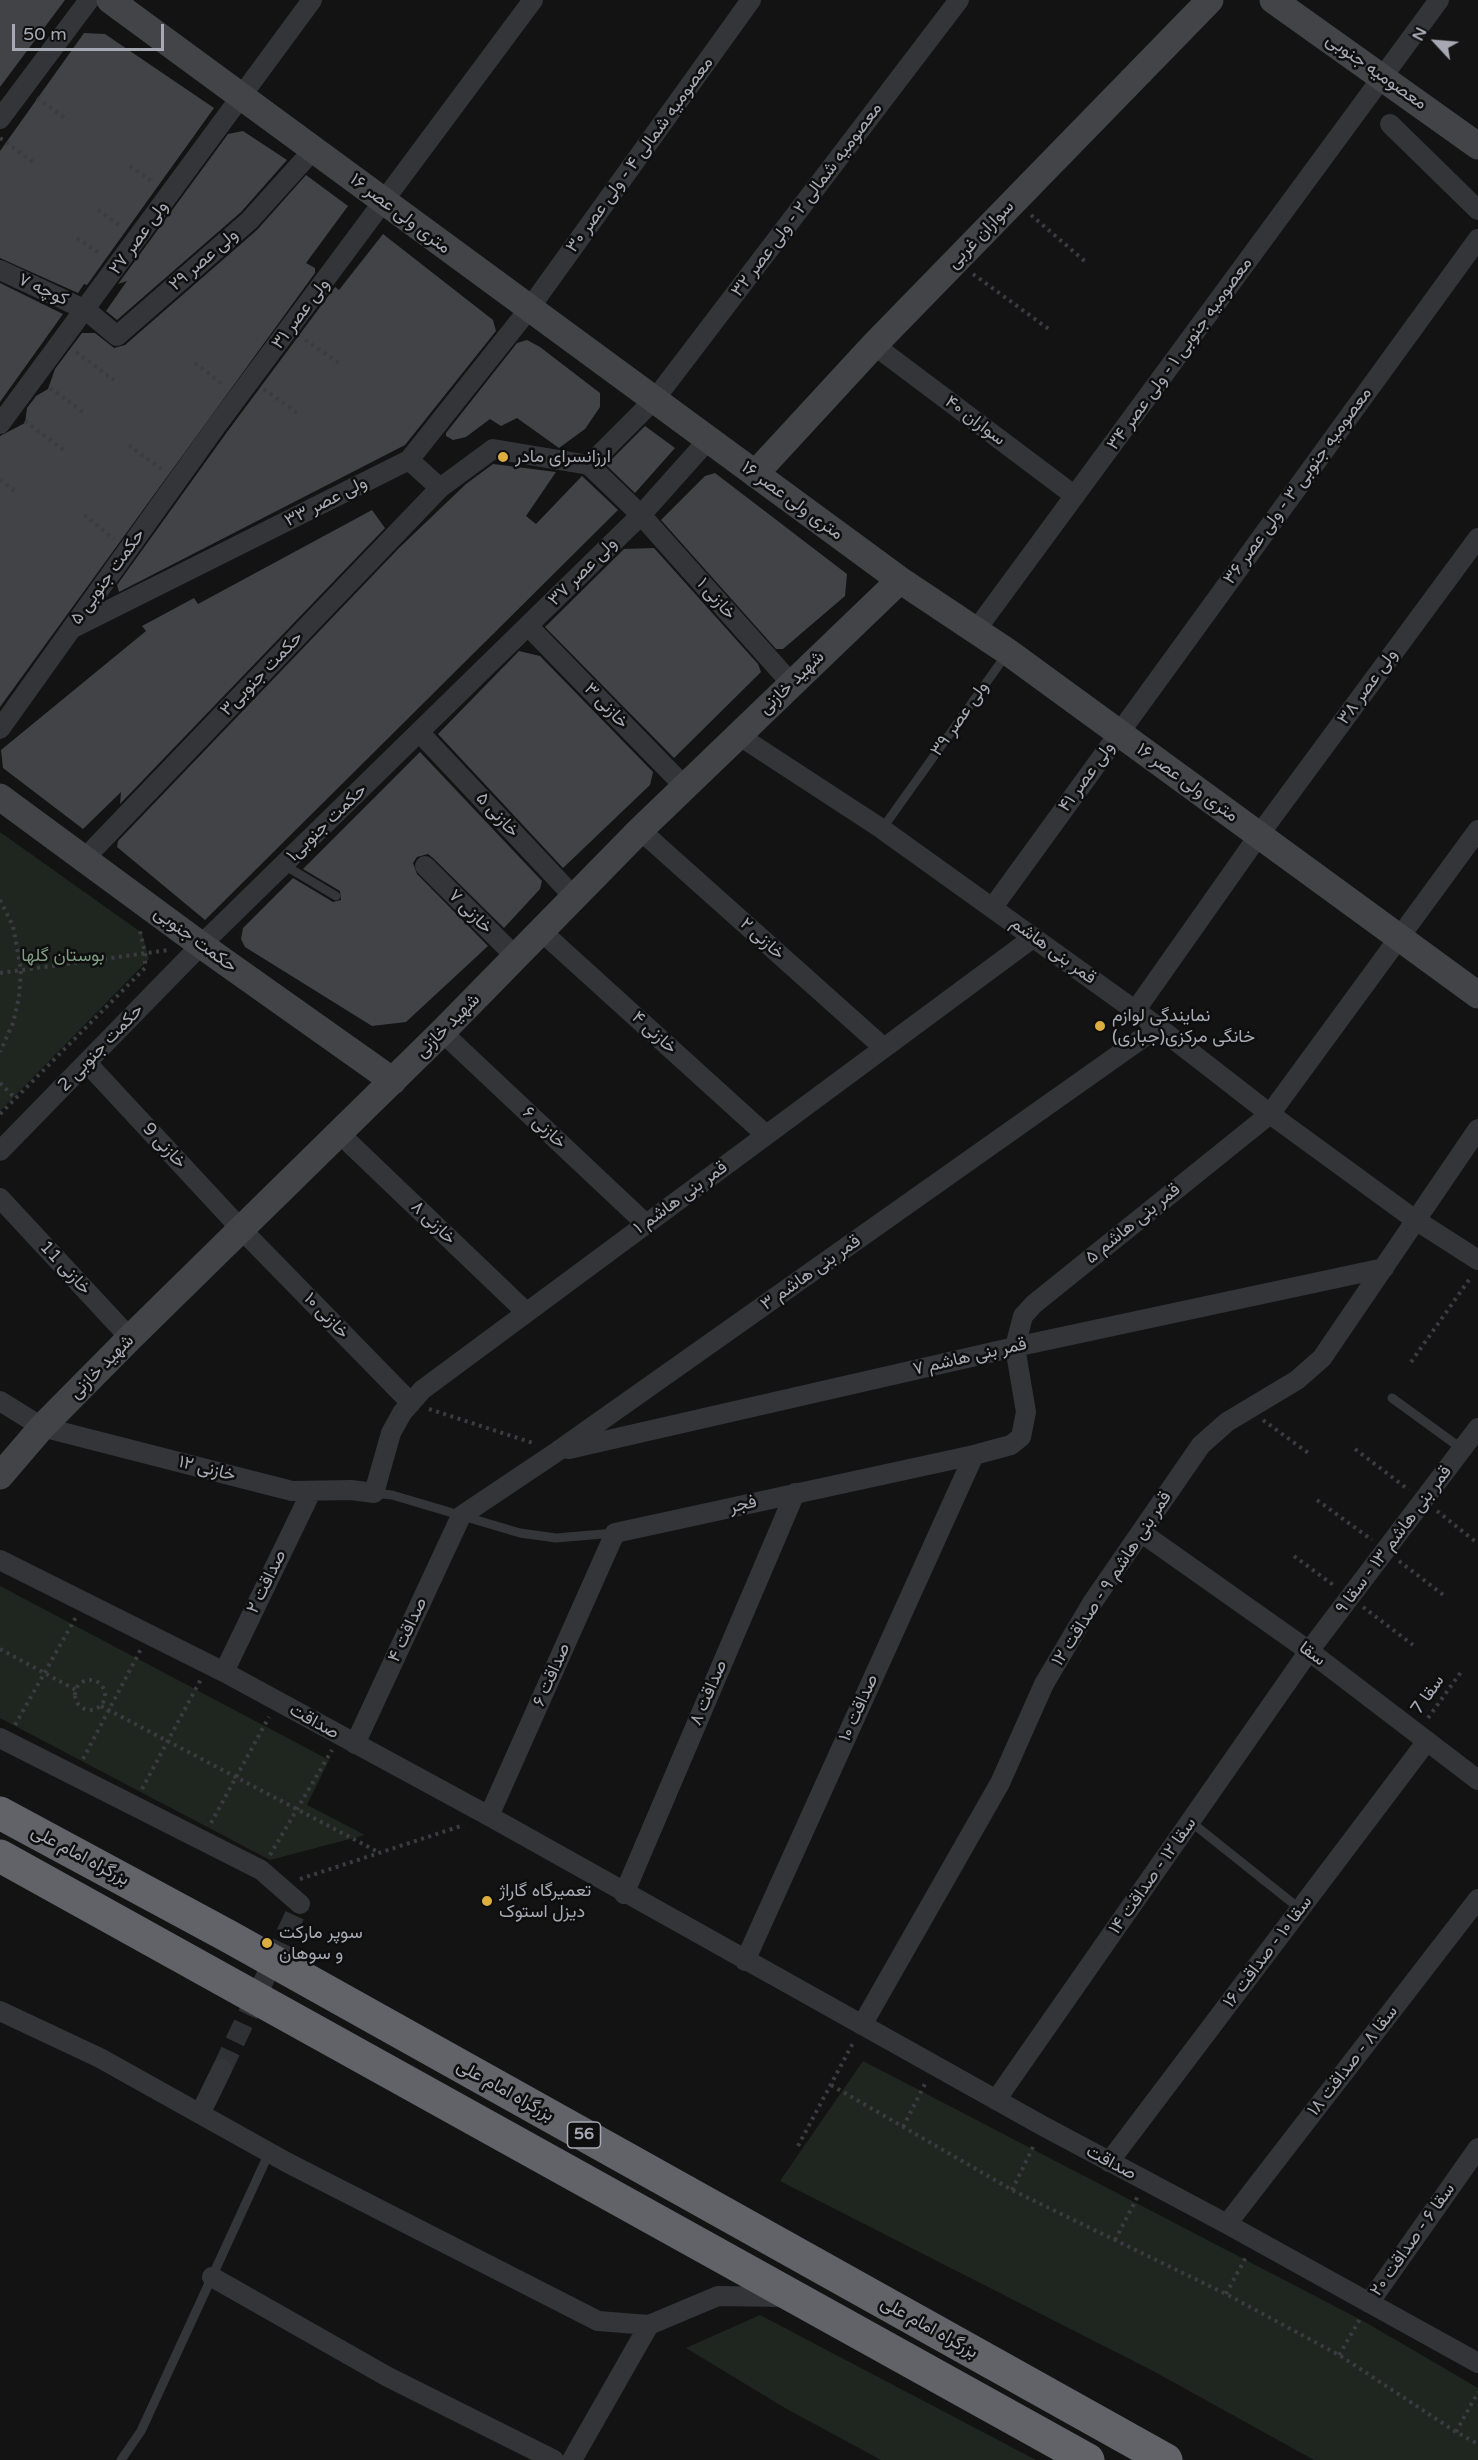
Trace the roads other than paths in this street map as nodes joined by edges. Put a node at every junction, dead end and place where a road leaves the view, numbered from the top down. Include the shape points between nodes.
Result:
1 (89, 0) edge
2 (110, 0) edge
3 (312, 0) edge
4 (533, 0) edge
5 (752, 0) edge
6 (960, 0) edge
7 (1210, 0) edge
8 (1273, 0) edge
9 (1439, 0) edge
10 (1191, 11) edge
11 (1301, 12) edge
12 (1382, 75) junction
13 (241, 97) junction
14 (0, 119) edge
15 (1390, 124) dead end
16 (1478, 146) edge
17 (314, 149) junction
18 (384, 203) junction
19 (1478, 210) edge
20 (1478, 239) edge
21 (0, 270) edge
22 (529, 309) junction
23 (86, 310) junction
24 (874, 345) junction
25 (655, 399) junction
26 (5, 417) edge
27 (218, 425) joint
28 (708, 440) junction
29 (409, 460) junction
30 (589, 465) junction
31 (755, 474) junction
32 (440, 488) junction
33 (1076, 496) junction
34 (642, 515) junction
35 (1478, 538) edge
36 (900, 580) junction
37 (528, 626) junction
38 (71, 629) junction
39 (976, 630) junction
40 (1008, 652) junction
41 (791, 683) junction
42 (453, 701) joint
43 (0, 729) edge
44 (420, 733) junction
45 (1118, 733) junction
46 (738, 735) junction
47 (685, 786) junction
48 (0, 797) edge
49 (882, 829) junction
50 (640, 830) junction
51 (1478, 830) edge
52 (1259, 836) junction
53 (84, 859) junction
54 (284, 865) junction
55 (425, 866) dead end
56 (336, 896) dead end
57 (574, 897) junction
58 (993, 907) junction
59 (541, 931) junction
60 (1034, 937) junction
61 (1398, 937) junction
62 (201, 945) junction
63 (516, 957) junction
64 (1478, 995) edge
65 (1135, 1011) junction
66 (1158, 1028) junction
67 (442, 1032) junction
68 (884, 1048) junction
69 (87, 1063) junction
70 (393, 1081) junction
71 (1270, 1114) junction
72 (1478, 1129) edge
73 (339, 1133) junction
74 (766, 1135) junction
75 (0, 1151) edge
76 (0, 1198) edge
77 (1414, 1219) junction
78 (646, 1224) junction
79 (241, 1229) junction
80 (1478, 1260) edge
81 (1384, 1268) junction
82 (526, 1312) junction
83 (130, 1338) junction
84 (1015, 1347) junction
85 (1392, 1398) dead end
86 (0, 1401) edge
87 (411, 1403) junction
88 (42, 1427) junction
89 (1478, 1428) edge
90 (1462, 1449) junction
91 (558, 1451) junction
92 (974, 1455) junction
93 (0, 1476) edge
94 (311, 1492) junction
95 (374, 1493) junction
96 (795, 1493) junction
97 (461, 1516) junction
98 (615, 1533) junction
99 (1142, 1533) junction
100 (0, 1560) edge
101 (1309, 1651) junction
102 (216, 1669) junction
103 (1422, 1737) junction
104 (3, 1740) edge
105 (347, 1740) junction
106 (1476, 1775) edge
107 (0, 1813) edge
108 (489, 1816) junction
109 (1191, 1822) junction
110 (0, 1856) edge
111 (624, 1894) junction
112 (1478, 1899) edge
113 (300, 1904) dead end
114 (1300, 1909) junction
115 (745, 1961) junction
116 (0, 2011) edge
117 (862, 2025) junction
118 (222, 2069) tunnel mouth
119 (996, 2100) junction
120 (200, 2114) junction
121 (1478, 2148) edge
122 (269, 2153) junction
123 (1109, 2162) junction
124 (1227, 2224) junction
125 (212, 2277) junction
126 (794, 2297) junction
127 (1369, 2303) junction
128 (649, 2325) junction
129 (1478, 2363) edge
130 (121, 2460) edge
131 (554, 2460) edge
132 (572, 2460) edge
133 (1088, 2460) edge
134 (1166, 2460) edge

1 - 14 street
2 - 13 street, ۱۶ متری ولی عصر
3 - 13 street, ولی عصر ۲۷
4 - 18 street, ولی عصر ۳۱
5 - 22 street, معصومیه شمالی ۴ - ولی عصر ۳۰
6 - 25 street, معصومیه شمالی ۲ - ولی عصر ۳۲
7 - 10 street, سواران غربی
8 - 11 street, معصومیه جنوبی
9 - 12 street, معصومیه جنوبی ۱ - ولی عصر ۳۴
10 - 24 street, سواران غربی
11 - 12 street, معصومیه جنوبی
12 - 16 street, معصومیه جنوبی
12 - 33 street, معصومیه جنوبی ۱ - ولی عصر ۳۴
13 - 17 street, ۱۶ متری ولی عصر
13 - 23 street, ولی عصر ۲۷
15 - 19 street
17 - 18 street, ۱۶ متری ولی عصر
17 - 23 street, ولی عصر ۲۹ via 249,220 117,336
18 - 22 street, ۱۶ متری ولی عصر
18 - 27 street, ولی عصر ۳۱
20 - 45 street, معصومیه جنوبی ۳ - ولی عصر ۳۶
21 - 23 street, کوچه ۷
22 - 25 street, ۱۶ متری ولی عصر
22 - 29 street, ولی عصر ۳۳
23 - 26 street, ولی عصر ۲۷
24 - 31 street, سواران غربی
24 - 33 street, سواران ۴۰
25 - 28 street, ۱۶ متری ولی عصر
25 - 30 street, معصومیه شمالی ۲ - ولی عصر ۳۲
27 - 38 street, حکمت جنوبی ۵
28 - 31 street, ۱۶ متری ولی عصر
28 - 34 street, ولی عصر ۳۷
29 - 32 street
29 - 38 street, ولی عصر ۳۳
30 - 32 street, حکمت جنوبی۳ via 493,449
30 - 34 street, خازنی ۱
31 - 36 street, ۱۶ متری ولی عصر
32 - 53 street, حکمت جنوبی۳
33 - 39 street, معصومیه جنوبی ۱ - ولی عصر ۳۴
34 - 37 street, ولی عصر ۳۷
34 - 41 street, خازنی ۱
35 - 52 street, ولی عصر ۳۸
36 - 39 street, ۱۶ متری ولی عصر
36 - 41 street, شهید خازنی
37 - 42 street, ولی عصر ۳۷
37 - 47 street, خازنی ۳
38 - 43 street, حکمت جنوبی ۵
39 - 40 street, ۱۶ متری ولی عصر
40 - 45 street, ۱۶ متری ولی عصر
40 - 49 lane, ولی عصر ۳۹
41 - 46 street, شهید خازنی
42 - 44 street, حکمت جنوبی۱
44 - 54 street, حکمت جنوبی۱
44 - 57 street, خازنی ۵
45 - 52 street, ۱۶ متری ولی عصر
45 - 58 street, ولی عصر ۴۱
46 - 47 street, شهید خازنی
46 - 49 street, قمر بنی هاشم
47 - 50 street, شهید خازنی
48 - 53 street, حکمت جنوبی
49 - 58 street, قمر بنی هاشم
50 - 57 street, شهید خازنی
50 - 68 street, خازنی ۲
51 - 61 street, قمر بنی هاشم ۵
52 - 61 street, ۱۶ متری ولی عصر
52 - 65 street, ولی عصر ۳۸
53 - 62 street, حکمت جنوبی
54 - 56 lane
54 - 62 street, حکمت جنوبی۱
55 - 63 street, خازنی ۷
57 - 59 street, شهید خازنی
58 - 60 street, قمر بنی هاشم
59 - 63 street, شهید خازنی
59 - 74 street, خازنی ۴
60 - 65 street, قمر بنی هاشم
60 - 68 street, قمر بنی هاشم ۱
61 - 64 street, ۱۶ متری ولی عصر
61 - 71 street, قمر بنی هاشم ۵
62 - 69 street, حکمت جنوبی 2
62 - 70 street, حکمت جنوبی
63 - 67 street, شهید خازنی
65 - 66 street, قمر بنی هاشم
66 - 71 street, قمر بنی هاشم
66 - 91 street, قمر بنی هاشم ۳
67 - 70 street, شهید خازنی
67 - 78 street, خازنی ۶
68 - 74 street, قمر بنی هاشم ۱
69 - 75 street, حکمت جنوبی 2
69 - 79 street, خازنی 9
70 - 73 street, شهید خازنی
71 - 77 street, قمر بنی هاشم
71 - 84 street, قمر بنی هاشم ۵ via 1034,1304 1023,1316
72 - 77 street, قمر بنی هاشم ۹ - صداقت ۱۲
73 - 79 street, شهید خازنی
73 - 82 street, خازنی ۸
74 - 78 street, قمر بنی هاشم ۱
76 - 83 street, خازنی 11
77 - 80 street, قمر بنی هاشم
77 - 81 street, قمر بنی هاشم ۹ - صداقت ۱۲
78 - 82 street, قمر بنی هاشم ۱
79 - 83 street, شهید خازنی
79 - 87 street, خازنی ۱۰
81 - 84 street, قمر بنی هاشم ۷
81 - 99 street, قمر بنی هاشم ۹ - صداقت ۱۲ via 1322,1358 1297,1380 1227,1422 1201,1444
82 - 87 street, قمر بنی هاشم ۱ via 422,1390
83 - 88 street, شهید خازنی
84 - 91 street, قمر بنی هاشم ۷
84 - 92 street, فجر via 1026,1412 1021,1437 1011,1445
85 - 90 lane
86 - 88 street, خازنی ۱۲
87 - 95 street, قمر بنی هاشم ۱ via 391,1433
88 - 93 street, شهید خازنی
88 - 94 street, خازنی ۱۲ via 292,1491
89 - 90 street, قمر بنی هاشم ۱۳ - سقا ۹
90 - 101 street, قمر بنی هاشم ۱۳ - سقا ۹
91 - 97 street, قمر بنی هاشم ۳
92 - 96 street, فجر
92 - 115 street, صداقت ۱۰
94 - 95 street, خازنی ۱۲
94 - 102 street, صداقت ۲
95 - 97 lane, فجر
96 - 98 street, فجر
96 - 111 street, صداقت ۸
97 - 98 lane, فجر via 520,1533 556,1538
97 - 105 street, صداقت ۴
98 - 108 street, صداقت ۶
99 - 101 street, سقا
99 - 117 street, قمر بنی هاشم ۹ - صداقت ۱۲ via 1092,1603 1044,1683 1000,1784
100 - 102 street, صداقت
101 - 103 street, سقا
101 - 109 street, سقا ۱۲ - صداقت ۱۴
102 - 105 street, صداقت
103 - 106 street, سقا
103 - 114 street, سقا ۱۰ - صداقت ۱۶
104 - 113 street via 261,1870
105 - 108 street, صداقت
107 - 134 highway, بزرگراه امام علی / 56 via 228,1936
108 - 111 street, صداقت
109 - 114 lane
109 - 119 street, سقا ۱۲ - صداقت ۱۴
110 - 126 highway, 56
111 - 115 street, صداقت
112 - 124 street, سقا ۸ - صداقت ۱۸
114 - 123 street, سقا ۱۰ - صداقت ۱۶
115 - 117 street, صداقت
116 - 120 street via 100,2058
117 - 119 street, صداقت
118 - 120 street
119 - 123 street, صداقت
120 - 122 street
121 - 127 street, سقا ۶ - صداقت ۲۰
122 - 125 lane
122 - 128 street via 598,2321
123 - 124 street, صداقت
124 - 127 street, صداقت
125 - 130 lane via 141,2431
125 - 131 street via 388,2377
126 - 128 street via 718,2296
126 - 133 highway, 56
127 - 129 street, صداقت
128 - 132 street

